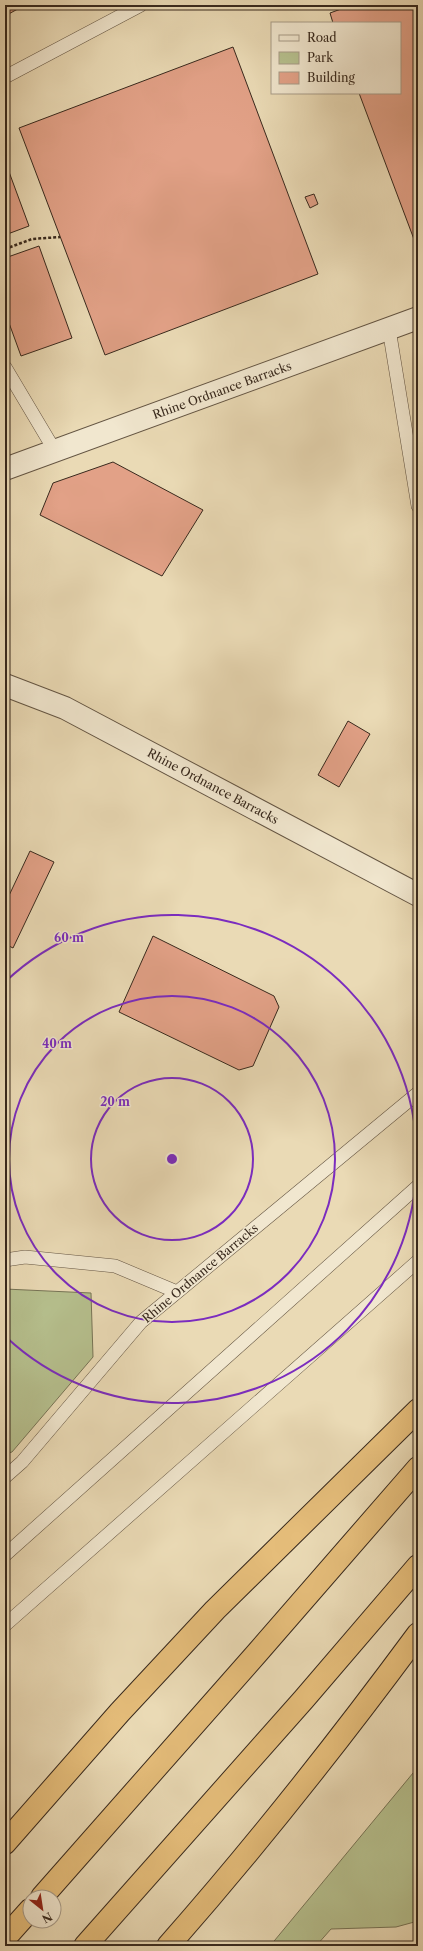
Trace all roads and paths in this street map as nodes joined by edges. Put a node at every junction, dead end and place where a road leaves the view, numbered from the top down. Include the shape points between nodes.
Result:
1 (141, 5) edge
2 (5, 77) edge
3 (60, 237) dead end
4 (5, 249) edge
5 (418, 318) edge
6 (389, 329) junction
7 (5, 367) edge
8 (55, 451) junction
9 (5, 469) edge
10 (418, 506) edge
11 (5, 685) edge
12 (418, 895) edge
13 (418, 1093) edge
14 (418, 1186) edge
15 (5, 1260) edge
16 (418, 1261) edge
17 (177, 1292) junction
18 (418, 1410) edge
19 (418, 1468) edge
20 (5, 1477) edge
21 (5, 1555) edge
22 (418, 1566) edge
23 (5, 1625) edge
24 (418, 1634) edge
25 (5, 1844) edge
26 (49, 1889) edge
27 (22, 1919) edge
28 (5, 1938) edge
29 (85, 1946) edge
30 (168, 1946) edge

1 - 2 lane
3 - 4 path via 32,239
5 - 6 street, Rhine Ordnance Barracks
6 - 8 street, Rhine Ordnance Barracks
6 - 10 lane
7 - 8 lane
8 - 9 street, Rhine Ordnance Barracks
11 - 12 street, Rhine Ordnance Barracks via 65,708
13 - 17 lane, Rhine Ordnance Barracks
14 - 21 lane
15 - 17 lane via 25,1257 115,1266
16 - 23 lane
17 - 20 lane, Rhine Ordnance Barracks via 141,1322 22,1462
18 - 25 highway via 215,1610 120,1712
19 - 26 highway
22 - 29 highway
24 - 30 highway via 221,1886
27 - 28 highway

